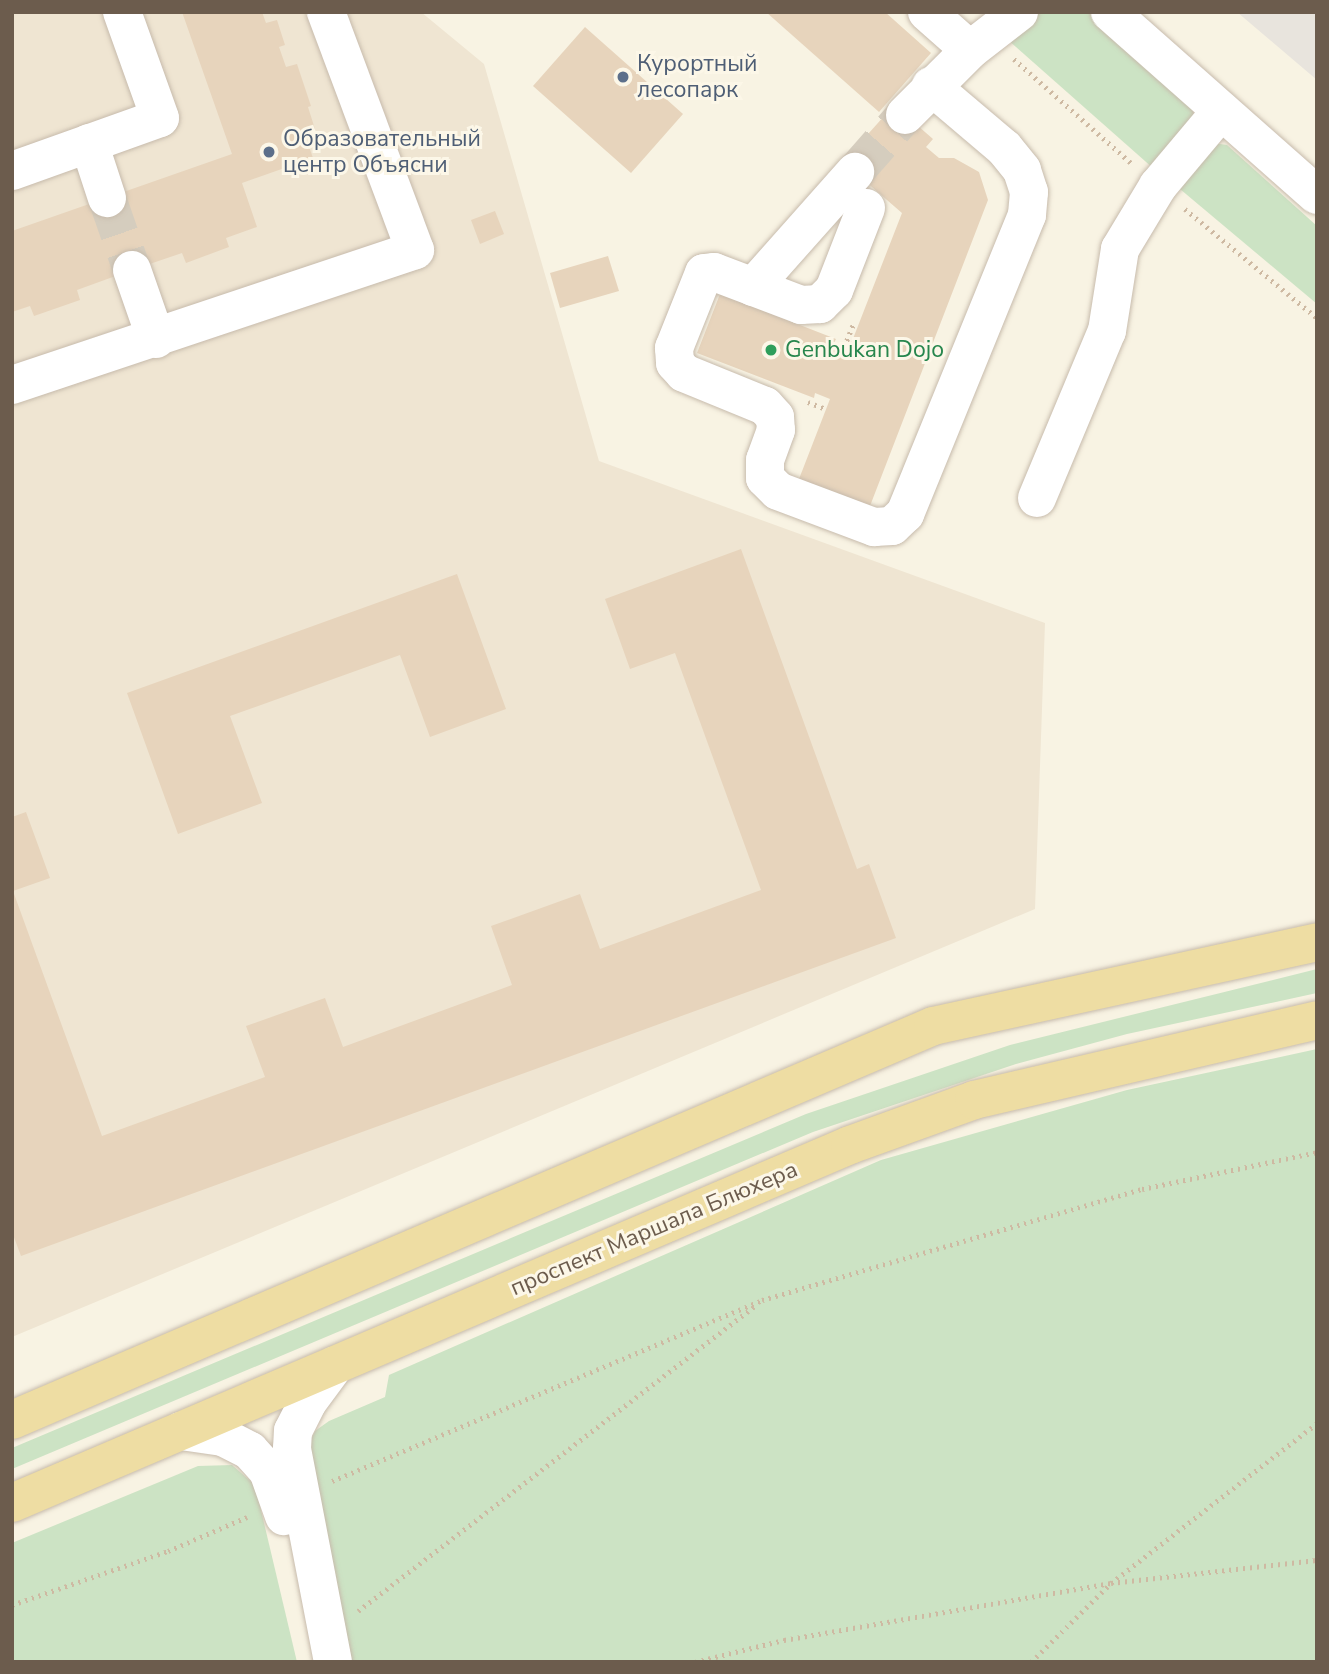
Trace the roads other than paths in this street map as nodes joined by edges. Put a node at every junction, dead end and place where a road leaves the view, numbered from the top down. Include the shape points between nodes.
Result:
1 (122, 12) edge
2 (326, 12) edge
3 (927, 12) edge
4 (1019, 12) edge
5 (1110, 12) edge
6 (970, 50) junction
7 (932, 86) junction
8 (1221, 111) junction
9 (905, 115) tunnel mouth
10 (89, 143) junction
11 (12, 170) edge
12 (1317, 195) edge
13 (107, 198) tunnel mouth
14 (132, 270) tunnel mouth
15 (754, 287) junction
16 (156, 339) junction
17 (12, 385) edge
18 (1037, 498) dead end
19 (1317, 942) edge
20 (1317, 1020) edge
21 (335, 1365) junction
22 (12, 1420) edge
23 (180, 1431) junction
24 (289, 1499) junction
25 (12, 1503) edge
26 (325, 1653) edge

1 - 10 street via 159,118
2 - 16 street via 415,250
3 - 6 street
4 - 6 street
5 - 8 street
6 - 7 street
7 - 9 street
7 - 15 street via 1004,148 1021,170 1028,204 905,514 892,526 874,527 778,491 765,478 775,417 765,406 684,373 675,363 674,348 704,273 714,272
8 - 12 street
8 - 18 street via 1158,187 1120,248 1107,331
10 - 11 street
10 - 13 street
14 - 16 street
15 - 15 street via 801,305 820,304 834,290 862,197
16 - 17 street
19 - 22 main road via 933,1026
20 - 21 main road, проспект Маршала Блюхера via 974,1100 850,1145
21 - 23 main road, проспект Маршала Блюхера
21 - 24 street via 293,1431
23 - 24 street via 223,1437 250,1451
23 - 25 main road, проспект Маршала Блюхера
24 - 26 street

